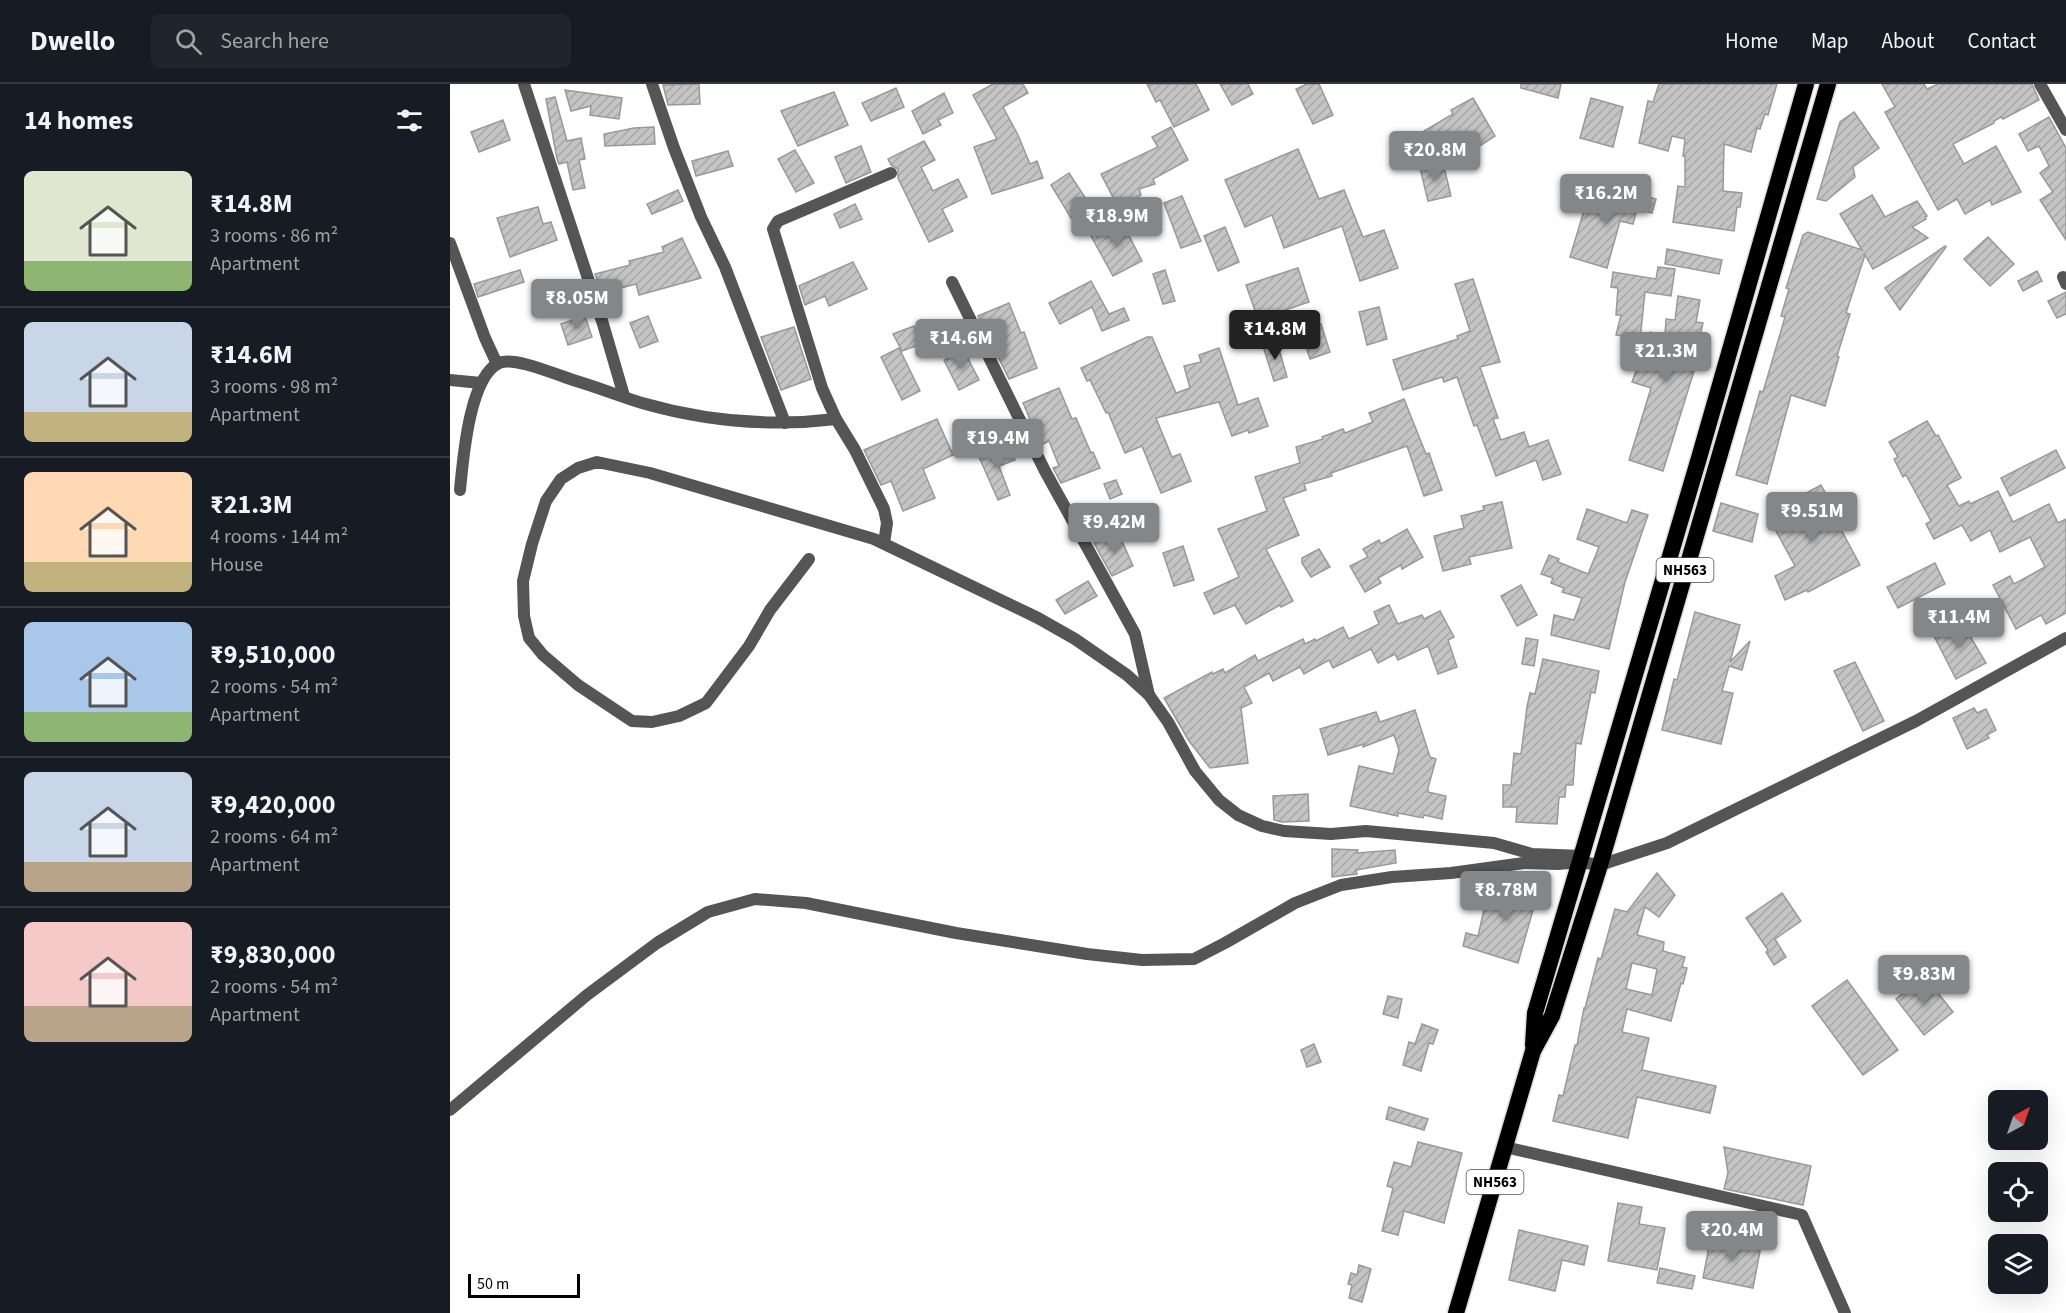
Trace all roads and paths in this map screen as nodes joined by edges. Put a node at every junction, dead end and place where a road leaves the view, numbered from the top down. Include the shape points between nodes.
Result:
1 (524, 84) edge
2 (652, 84) edge
3 (1806, 84) edge
4 (1828, 84) edge
5 (2040, 84) edge
6 (2066, 130) edge
7 (891, 173) dead end
8 (450, 243) edge
9 (952, 282) dead end
10 (497, 364) junction
11 (450, 380) edge
12 (481, 383) junction
13 (624, 396) junction
14 (836, 419) junction
15 (785, 423) junction
16 (460, 490) dead end
17 (884, 543) junction
18 (809, 559) dead end
19 (2066, 638) edge
20 (1149, 695) junction
21 (1581, 859) junction
22 (1600, 865) junction
23 (1533, 1052) junction
24 (450, 1110) edge
25 (1505, 1147) junction
26 (1456, 1313) edge
27 (1845, 1313) edge

1 - 13 street
2 - 15 street
3 - 21 highway, NH563
4 - 22 highway, NH563
5 - 6 street
7 - 14 street via 778,221 773,229 822,388
8 - 10 street
9 - 20 street via 1045,471 1135,634
10 - 12 street
10 - 13 street via 512,361
11 - 12 street
12 - 16 street via 469,424
13 - 15 street via 706,417
14 - 15 street
14 - 17 street via 884,509
17 - 18 street via 650,473 597,462 561,479 546,501 523,580 529,638 578,685 632,721 652,722 679,716 706,703
17 - 20 street via 1075,639
19 - 22 street via 1916,721 1677,838
20 - 21 street via 1195,771 1219,800 1262,826 1284,831 1366,831 1484,842 1532,854
21 - 22 street
21 - 23 highway, NH563 via 1535,1013
21 - 24 street via 1341,885 1295,903 1194,959 1142,960 1087,954 806,903 755,899 708,912 657,943 587,995
22 - 23 highway, NH563 via 1552,1016
23 - 25 highway, NH563
25 - 26 highway, NH563
25 - 27 street via 1802,1215

